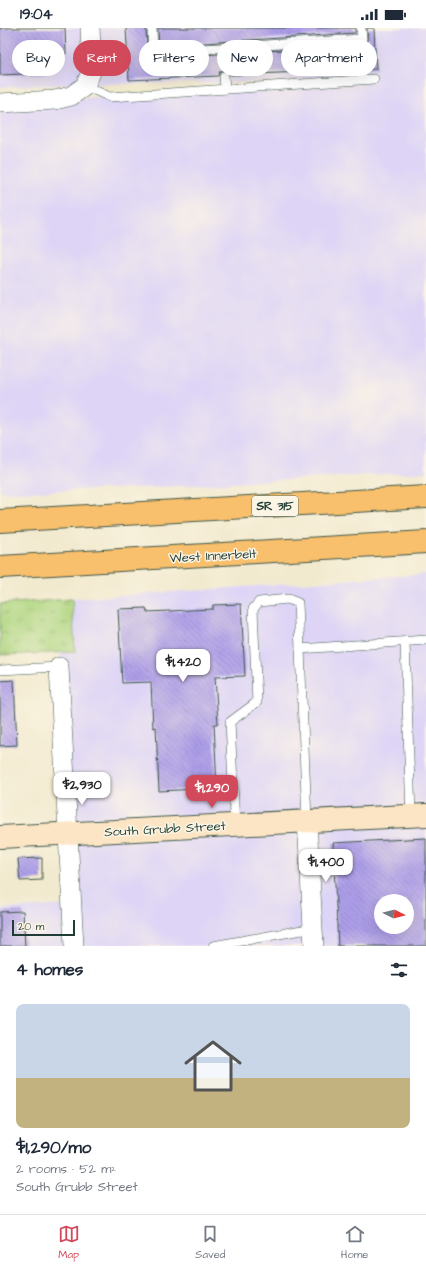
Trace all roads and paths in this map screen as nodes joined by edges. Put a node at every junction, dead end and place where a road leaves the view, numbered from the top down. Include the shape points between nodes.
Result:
1 (90, 28) edge
2 (152, 28) edge
3 (361, 28) edge
4 (224, 76) dead end
5 (374, 79) dead end
6 (85, 86) junction
7 (225, 89) junction
8 (0, 103) edge
9 (426, 497) edge
10 (0, 507) edge
11 (124, 514) junction
12 (0, 521) edge
13 (426, 542) edge
14 (0, 567) edge
15 (426, 640) edge
16 (405, 642) junction
17 (300, 649) junction
18 (58, 667) joint
19 (0, 670) edge
20 (419, 815) edge
21 (307, 821) junction
22 (235, 825) junction
23 (68, 833) junction
24 (0, 837) edge
25 (313, 937) edge
26 (76, 945) edge
27 (213, 946) edge

1 - 6 street via 92,70
2 - 3 lane via 153,52 362,39
4 - 7 lane
5 - 7 lane
6 - 7 lane via 110,96
6 - 8 street via 71,96 55,100
9 - 11 highway, SR 315
10 - 11 highway
11 - 12 highway, SR 315
13 - 14 highway, West Innerbelt
15 - 16 lane
16 - 17 lane
16 - 20 lane
17 - 21 lane
17 - 22 lane via 298,602 288,599 259,602 253,609 257,702 230,722
18 - 19 lane
18 - 23 street
20 - 21 street, South Grubb Street
21 - 22 street, South Grubb Street
21 - 25 street
22 - 23 street, South Grubb Street
23 - 24 street, South Grubb Street
23 - 26 street
25 - 27 lane

